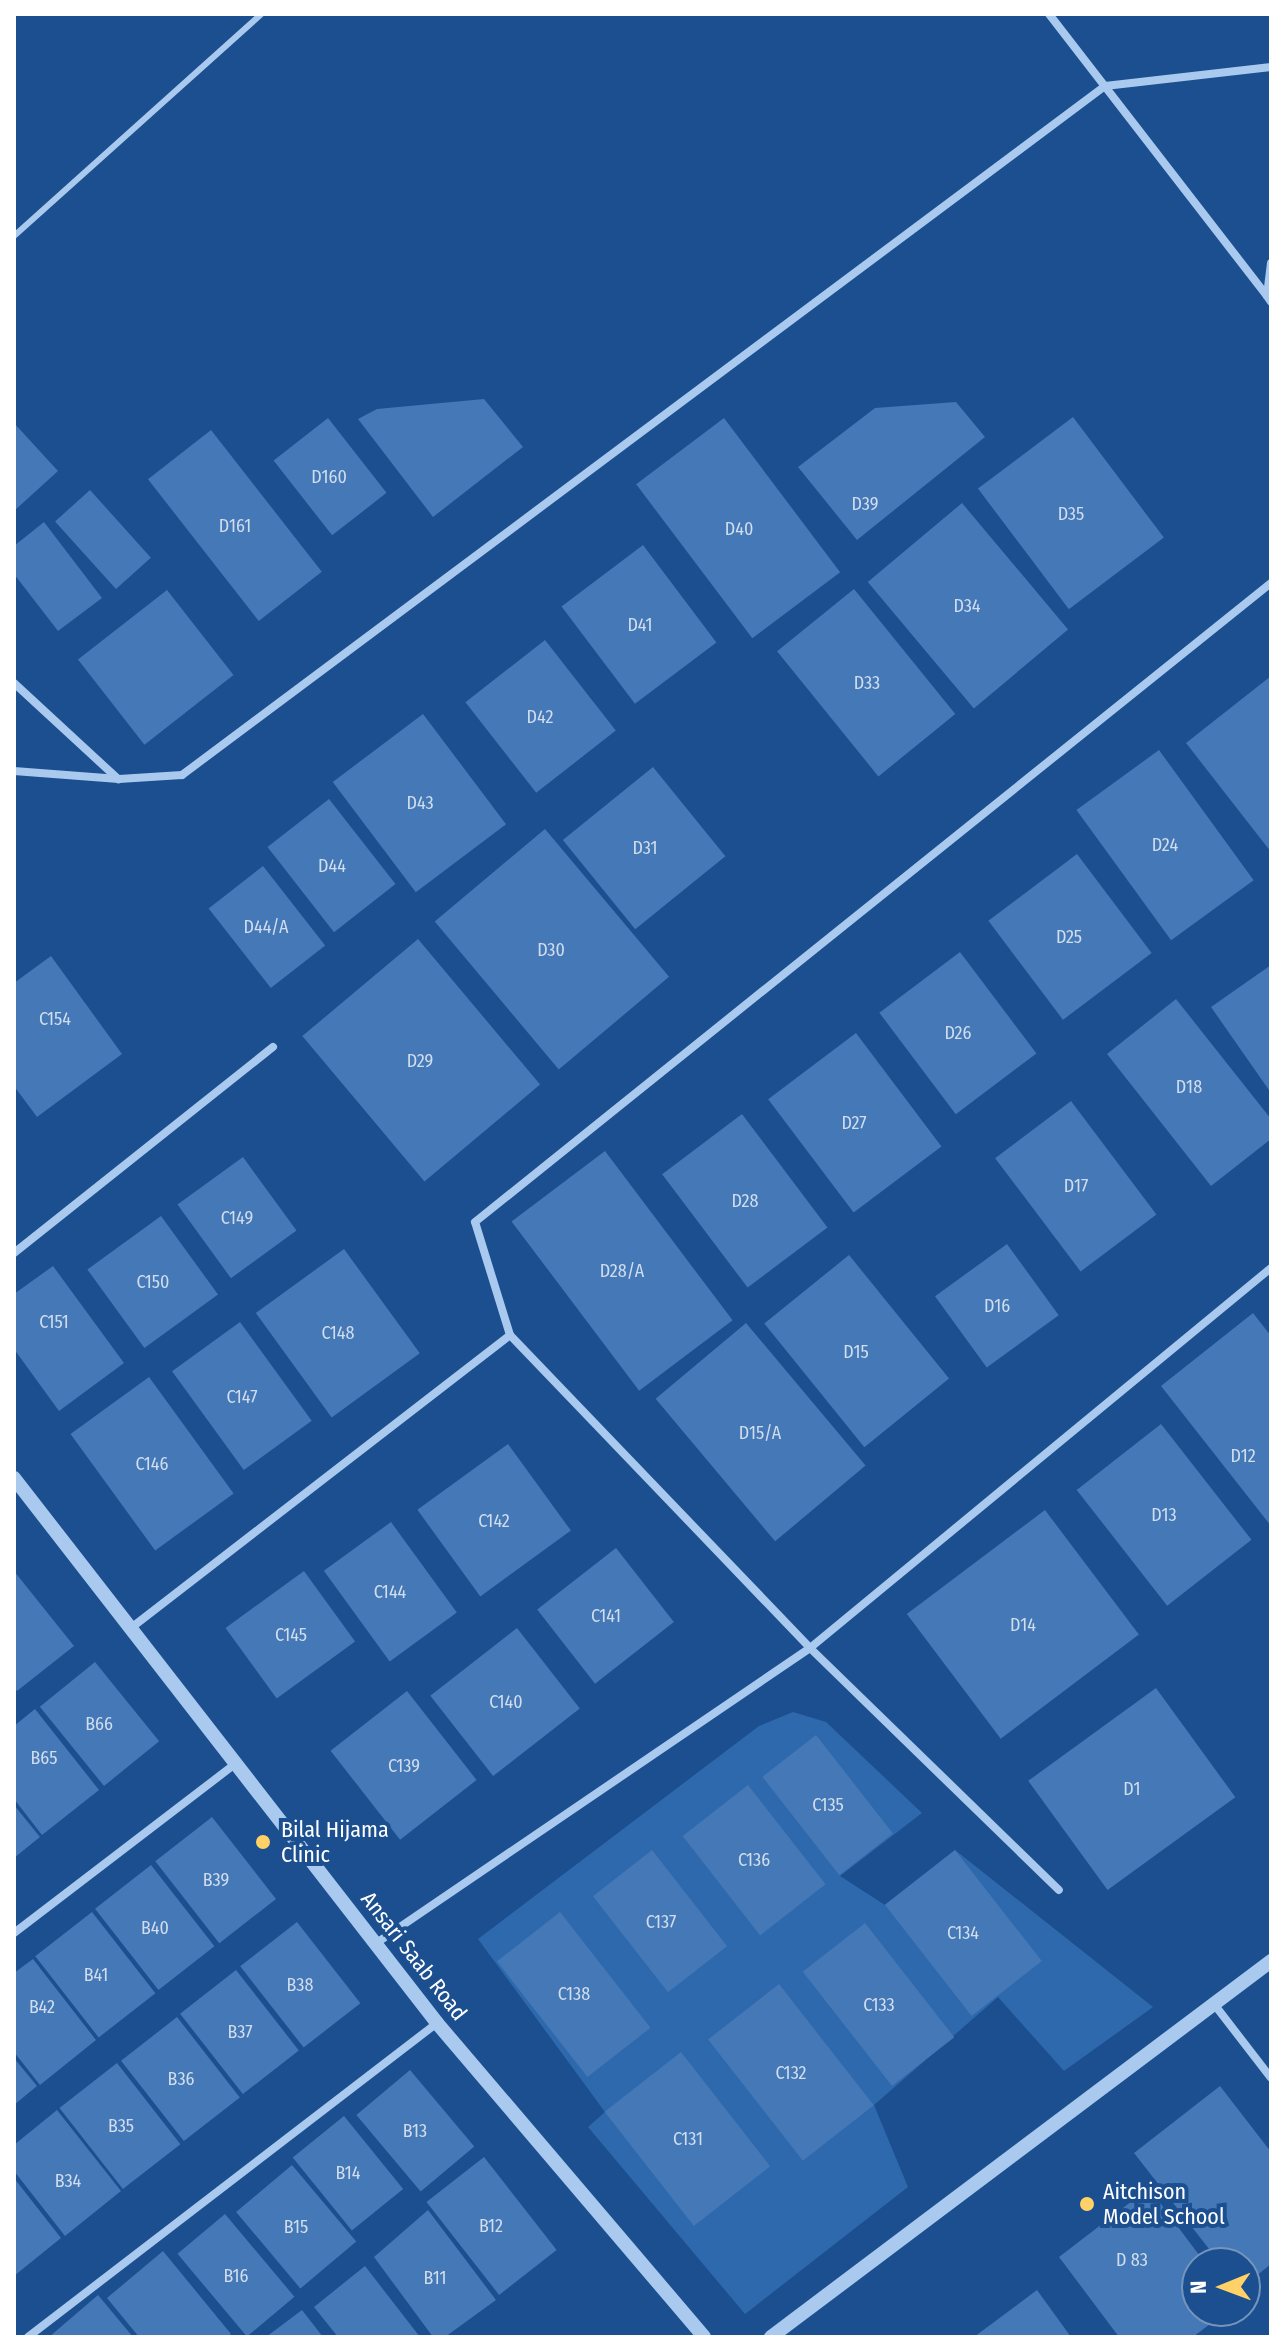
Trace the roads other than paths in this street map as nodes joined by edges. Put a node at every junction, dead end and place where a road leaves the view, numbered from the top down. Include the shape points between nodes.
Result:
1 (261, 14) edge
2 (1049, 14) edge
3 (1271, 67) edge
4 (1105, 86) junction
5 (14, 236) edge
6 (1271, 263) edge
7 (1269, 299) edge
8 (1271, 583) edge
9 (14, 683) edge
10 (14, 771) edge
11 (119, 779) junction
12 (273, 1047) dead end
13 (14, 1253) edge
14 (1271, 1268) edge
15 (510, 1335) junction
16 (14, 1478) edge
17 (131, 1628) junction
18 (810, 1648) junction
19 (236, 1763) junction
20 (1059, 1890) dead end
21 (14, 1933) edge
22 (375, 1944) junction
23 (1271, 1961) edge
24 (1214, 2004) junction
25 (437, 2023) junction
26 (1271, 2078) edge
27 (28, 2337) edge
28 (704, 2337) edge
29 (771, 2337) edge

1 - 5 lane
2 - 4 street
3 - 4 street
4 - 7 street
4 - 11 street via 182,775
6 - 7 street
8 - 15 street via 475,1222
9 - 11 street
10 - 11 street
12 - 13 street
14 - 18 street
15 - 17 street
15 - 18 street
16 - 17 street, Ansari Saab Road
17 - 19 street, Ansari Saab Road
18 - 20 street
18 - 22 street
19 - 21 street
19 - 22 street, Ansari Saab Road
22 - 25 street, Ansari Saab Road
23 - 24 street
24 - 26 street
24 - 29 street
25 - 27 street
25 - 28 street, Ansari Saab Road

